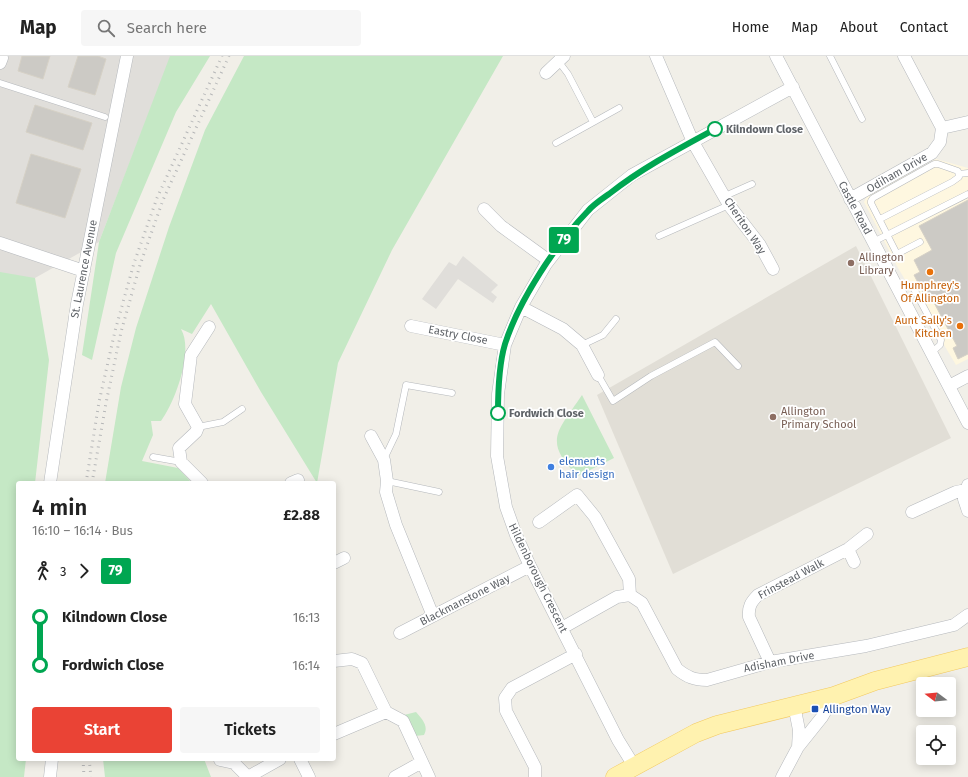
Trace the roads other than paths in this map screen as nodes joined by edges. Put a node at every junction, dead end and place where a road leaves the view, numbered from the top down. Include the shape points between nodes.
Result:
1 (128, 56) edge
2 (656, 56) edge
3 (776, 56) edge
4 (830, 56) edge
5 (904, 56) edge
6 (561, 59) edge
7 (546, 73) dead end
8 (0, 83) edge
9 (793, 87) junction
10 (619, 108) dead end
11 (105, 117) dead end
12 (862, 119) dead end
13 (593, 122) junction
14 (968, 122) edge
15 (942, 128) junction
16 (693, 142) junction
17 (556, 143) dead end
18 (968, 173) edge
19 (960, 174) junction
20 (752, 184) dead end
21 (968, 194) edge
22 (850, 199) junction
23 (727, 201) junction
24 (484, 209) dead end
25 (880, 220) junction
26 (888, 235) junction
27 (659, 236) dead end
28 (873, 242) junction
29 (920, 242) dead end
30 (0, 243) edge
31 (548, 260) junction
32 (773, 269) dead end
33 (84, 271) junction
34 (521, 307) junction
35 (616, 319) dead end
36 (411, 326) dead end
37 (209, 327) dead end
38 (505, 345) junction
39 (582, 345) junction
40 (738, 366) dead end
41 (598, 375) joint
42 (968, 376) edge
43 (949, 386) junction
44 (452, 394) dead end
45 (242, 409) dead end
46 (968, 423) edge
47 (198, 427) junction
48 (371, 436) dead end
49 (153, 457) dead end
50 (384, 460) junction
51 (181, 462) junction
52 (50, 481) edge
53 (200, 481) edge
54 (387, 481) junction
55 (967, 488) edge
56 (439, 492) dead end
57 (968, 511) edge
58 (912, 512) dead end
59 (538, 522) dead end
60 (867, 534) dead end
61 (848, 549) junction
62 (854, 562) dead end
63 (530, 566) junction
64 (630, 595) junction
65 (968, 615) edge
66 (433, 616) junction
67 (562, 628) junction
68 (400, 633) dead end
69 (576, 654) junction
70 (968, 657) edge
71 (336, 661) edge
72 (770, 662) junction
73 (834, 696) junction
74 (794, 704) junction
75 (386, 712) junction
76 (336, 733) edge
77 (798, 747) junction
78 (52, 761) edge
79 (225, 761) edge
80 (276, 761) edge
81 (301, 761) edge
82 (422, 762) junction
83 (634, 766) junction
84 (50, 777) edge
85 (309, 777) edge
86 (396, 777) edge
87 (429, 777) edge
88 (535, 777) edge
89 (615, 777) edge
90 (782, 777) edge

1 - 33 street, St. Laurence Avenue
2 - 16 street
3 - 9 street, Castle Road
4 - 12 lane
5 - 15 street
6 - 7 street
6 - 13 lane
8 - 11 lane
9 - 16 street, Hildenborough Crescent
9 - 22 street, Castle Road
10 - 13 lane
13 - 17 lane
14 - 15 street
15 - 22 street, Odiham Drive via 940,142 932,153
16 - 23 street, Cheriton Way
16 - 31 street, Hildenborough Crescent via 632,175 588,210
18 - 19 lane
19 - 25 lane via 952,182
19 - 25 lane via 958,170 934,164 873,198 871,203
20 - 23 lane
21 - 26 lane
22 - 28 street, Castle Road
23 - 27 lane
23 - 32 street, Cheriton Way via 760,246
24 - 31 street via 501,226
25 - 26 lane
26 - 28 lane
26 - 29 lane via 897,254
28 - 43 street, Castle Road
30 - 33 street
31 - 34 street, Hildenborough Crescent
33 - 52 street, St. Laurence Avenue
34 - 38 street, Hildenborough Crescent
34 - 39 street via 563,329
35 - 39 lane via 603,335
36 - 38 street, Eastry Close
37 - 47 street via 191,356 185,404
38 - 63 street, Hildenborough Crescent via 498,394 497,456 506,507
39 - 41 street
40 - 41 lane via 715,342 651,376 613,401
42 - 43 street
43 - 46 street, Castle Road
44 - 50 lane via 406,385 396,434
45 - 47 lane via 223,422
47 - 51 street via 179,448
48 - 50 street
49 - 51 lane
50 - 54 street
51 - 53 street
54 - 56 lane
54 - 66 street via 386,492 396,525
55 - 57 street via 964,499
55 - 58 street
59 - 64 street via 577,495 595,517 629,579
60 - 61 street, Frinstead Walk
61 - 62 street
61 - 72 street, Frinstead Walk via 758,595 752,601 748,609 749,617
63 - 66 street, Blackmanstone Way
63 - 67 street, Hildenborough Crescent
64 - 67 street via 618,597
64 - 72 street, Adisham Drive via 642,603 677,670 686,676 706,680
65 - 72 street, Adisham Drive via 954,625 866,646
66 - 68 street, Blackmanstone Way
67 - 69 street, Hildenborough Crescent
69 - 83 street, Hildenborough Crescent via 618,740
69 - 88 street via 512,688 505,698 506,711 535,767
70 - 73 main road via 875,681
71 - 75 street via 352,659 362,663
73 - 74 main road
73 - 77 street via 822,717
74 - 77 street via 799,730
74 - 83 main road via 696,733
75 - 76 street
75 - 82 street via 403,721
77 - 90 street
78 - 84 street
79 - 80 street via 234,763 248,777
81 - 85 street
82 - 86 street
82 - 87 street
83 - 89 main road

